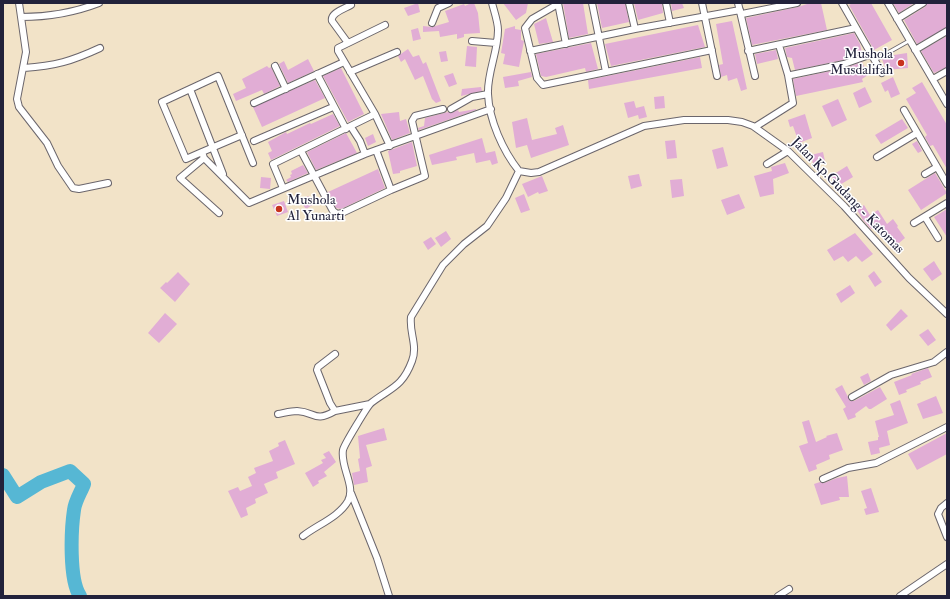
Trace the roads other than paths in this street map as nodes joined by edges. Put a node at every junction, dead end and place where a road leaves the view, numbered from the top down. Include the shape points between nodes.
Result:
1 (19, 3) edge
2 (98, 3) edge
3 (448, 3) edge
4 (492, 3) edge
5 (558, 3) edge
6 (592, 3) edge
7 (629, 3) edge
8 (666, 3) edge
9 (702, 3) edge
10 (738, 3) edge
11 (797, 3) edge
12 (842, 3) edge
13 (888, 3) edge
14 (924, 3) edge
15 (351, 4) edge
16 (776, 5) edge
17 (741, 12) junction
18 (706, 16) junction
19 (22, 17) junction
20 (897, 19) junction
21 (670, 22) junction
22 (432, 23) dead end
23 (385, 25) dead end
24 (856, 28) junction
25 (635, 29) junction
26 (947, 31) edge
27 (599, 38) junction
28 (472, 41) dead end
29 (907, 42) dead end
30 (348, 43) junction
31 (496, 43) junction
32 (566, 44) junction
33 (780, 46) junction
34 (100, 48) dead end
35 (712, 50) junction
36 (915, 50) junction
37 (530, 51) junction
38 (748, 51) junction
39 (397, 52) dead end
40 (872, 54) junction
41 (875, 60) junction
42 (344, 62) junction
43 (274, 66) dead end
44 (24, 68) junction
45 (947, 71) edge
46 (350, 72) junction
47 (606, 72) junction
48 (882, 73) dead end
49 (316, 74) junction
50 (788, 75) junction
51 (717, 76) dead end
52 (755, 76) dead end
53 (933, 79) junction
54 (190, 89) junction
55 (286, 89) junction
56 (488, 94) junction
57 (254, 103) dead end
58 (947, 104) edge
59 (333, 107) junction
60 (444, 109) dead end
61 (451, 109) dead end
62 (491, 109) junction
63 (904, 110) dead end
64 (375, 114) junction
65 (755, 127) junction
66 (349, 128) junction
67 (917, 133) junction
68 (242, 136) junction
69 (415, 137) junction
70 (254, 141) dead end
71 (390, 146) junction
72 (212, 148) junction
73 (376, 150) junction
74 (788, 150) junction
75 (301, 151) junction
76 (365, 154) junction
77 (203, 155) junction
78 (877, 157) dead end
79 (186, 159) junction
80 (253, 163) dead end
81 (767, 164) dead end
82 (937, 167) junction
83 (189, 171) junction
84 (519, 171) junction
85 (315, 174) junction
86 (925, 174) dead end
87 (224, 178) junction
88 (108, 183) dead end
89 (947, 184) edge
90 (283, 188) junction
91 (391, 190) junction
92 (947, 203) edge
93 (219, 213) dead end
94 (925, 217) junction
95 (914, 223) dead end
96 (938, 238) dead end
97 (947, 314) edge
98 (947, 352) edge
99 (335, 354) dead end
100 (852, 397) dead end
101 (370, 404) junction
102 (336, 411) junction
103 (278, 414) dead end
104 (947, 428) edge
105 (822, 479) dead end
106 (351, 494) junction
107 (947, 503) edge
108 (303, 536) dead end
109 (947, 537) edge
110 (947, 564) edge
111 (789, 589) dead end
112 (389, 596) edge
113 (778, 596) edge
114 (900, 596) edge

1 - 19 street
2 - 19 street via 55,16
3 - 22 street via 438,8
4 - 31 street via 498,30
5 - 32 street
5 - 37 street via 532,19 525,28
6 - 27 street
7 - 25 street
8 - 21 street
9 - 18 street
10 - 17 street
11 - 16 street
12 - 24 street
13 - 20 street
14 - 20 street
15 - 30 street via 331,18
16 - 17 street
17 - 18 street
17 - 38 street
18 - 21 street
18 - 35 street
19 - 44 street via 26,52
20 - 36 street
21 - 25 street
23 - 30 street
24 - 33 street
24 - 40 street
25 - 27 street
26 - 36 street
27 - 32 street
27 - 47 street
28 - 31 street
29 - 41 lane
30 - 42 street via 338,48
31 - 56 street
32 - 37 street
33 - 38 street
33 - 50 street
34 - 44 street via 74,60
35 - 47 street
35 - 51 street
36 - 53 street
37 - 47 street via 537,78 543,85
38 - 52 street
39 - 46 street
40 - 41 street
40 - 50 street via 834,66
41 - 48 street
42 - 46 street
42 - 49 street
43 - 55 street
44 - 88 street via 17,99 19,107 48,143 70,185 79,189
45 - 53 street
46 - 64 street
49 - 55 street
49 - 59 street
50 - 65 street via 793,103
53 - 58 street
54 - 68 street via 218,76
54 - 72 street
54 - 79 street via 162,102
55 - 57 street
56 - 61 street via 472,97
56 - 62 street
59 - 66 street
59 - 70 street
60 - 69 street via 413,118
62 - 69 street
62 - 84 street via 508,157
63 - 67 street
64 - 66 street
64 - 71 street
65 - 74 street, Jalan Kp.Gudang - Katomas
65 - 84 street, Jalan Kp.Gudang - Katomas via 728,120 684,120 644,126 539,172
66 - 75 street
66 - 76 street via 360,141
67 - 78 street
67 - 82 street
68 - 72 street
68 - 80 street
69 - 71 street
69 - 91 street via 425,176
71 - 73 street
72 - 77 street
72 - 87 street
73 - 76 street
73 - 91 street
74 - 81 street
74 - 97 street, Jalan Kp.Gudang - Katomas via 844,206 909,278
75 - 85 street
75 - 90 street via 273,164
76 - 85 street
77 - 79 street
77 - 83 street
77 - 87 street
79 - 83 street
82 - 86 street
82 - 89 street
83 - 93 street via 180,178
84 - 101 street via 488,226 464,244 443,265 411,317 410,326 416,348 406,374 397,386
85 - 90 street
85 - 91 street via 333,211 337,214
87 - 90 street via 249,203
92 - 94 street
94 - 95 street
94 - 96 street
98 - 100 street via 934,362 891,376
99 - 102 street via 317,370 330,403
101 - 102 street
101 - 106 street via 343,449 342,459
102 - 103 street via 322,417 296,411
104 - 105 street via 876,463 848,468
106 - 108 street via 343,508
106 - 112 street via 377,558
107 - 109 street via 940,508 938,514
110 - 114 street
111 - 113 street

